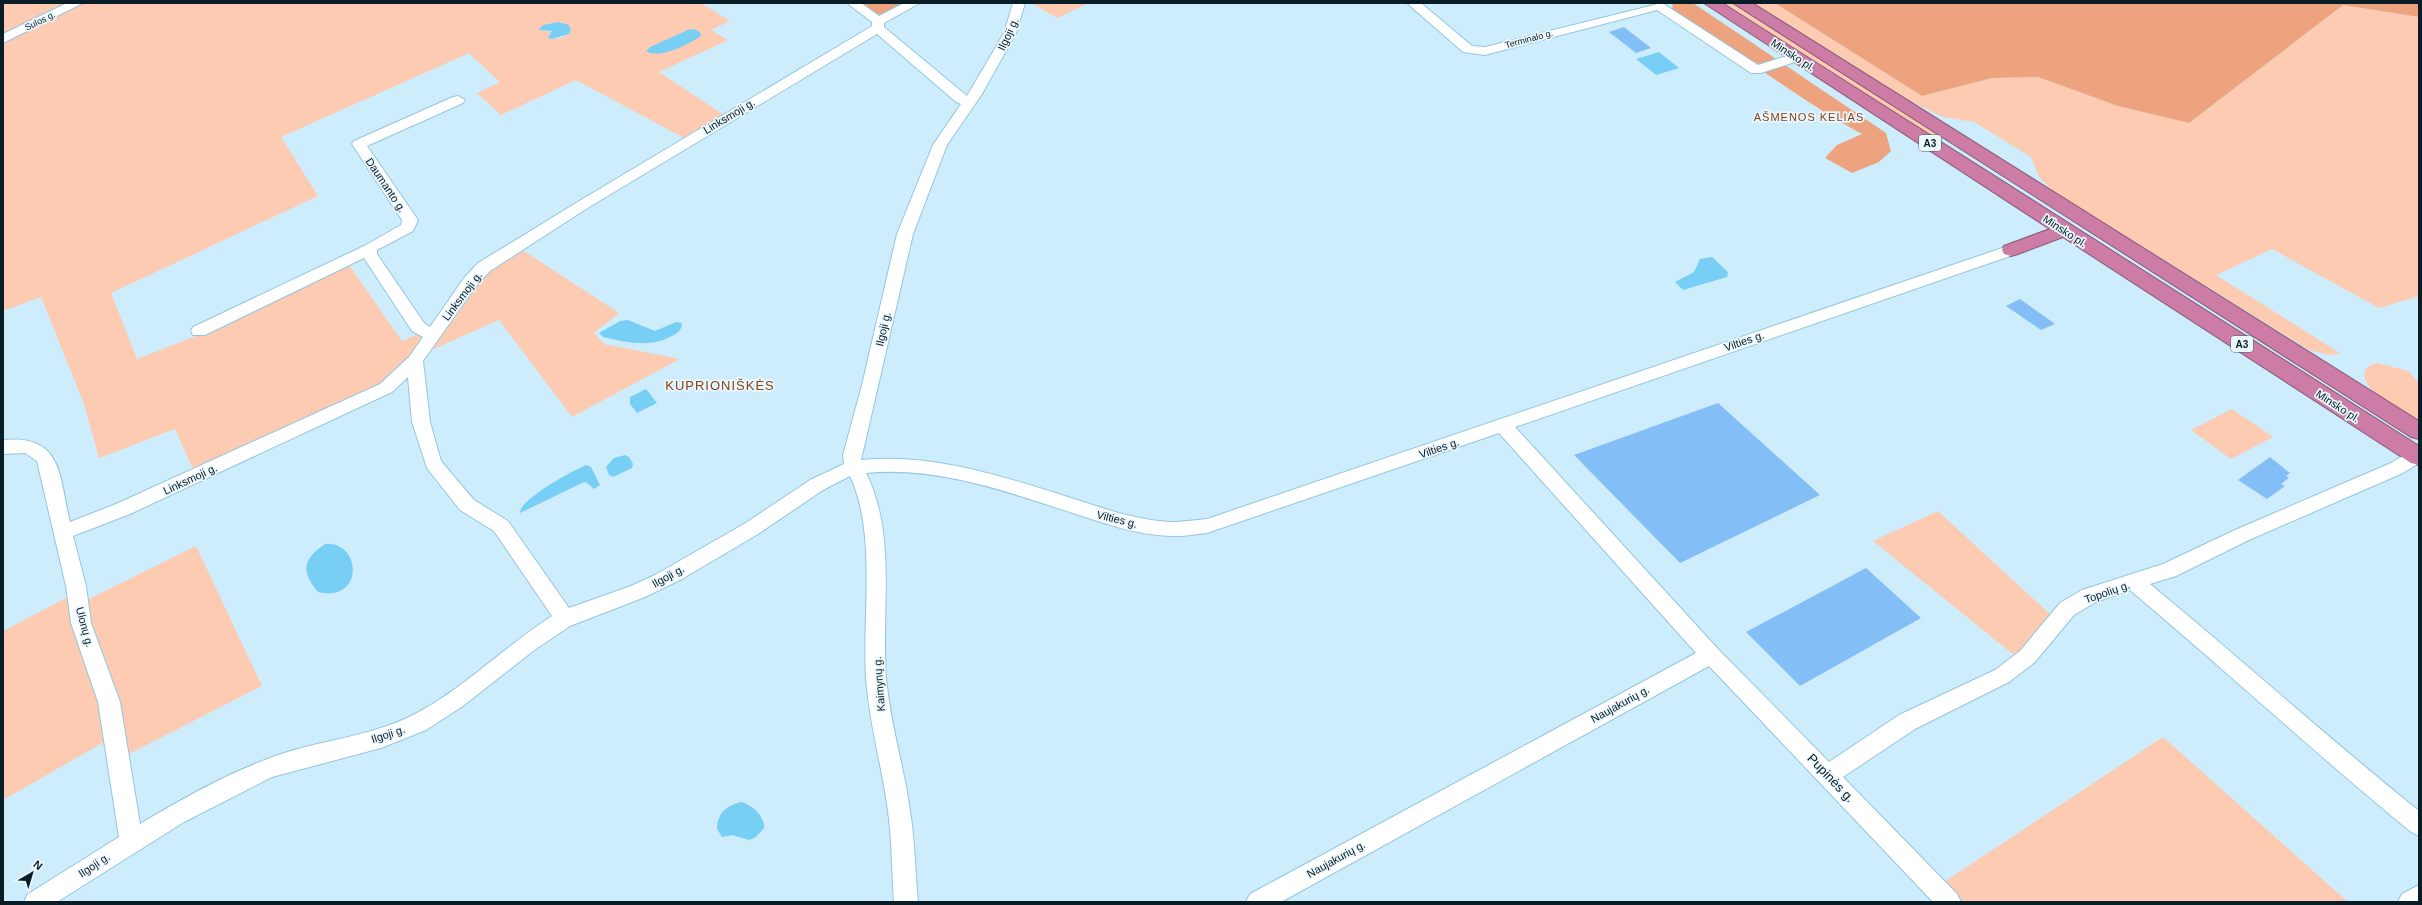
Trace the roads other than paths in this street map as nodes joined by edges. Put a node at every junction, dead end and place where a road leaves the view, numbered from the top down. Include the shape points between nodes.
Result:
1 (77, 3) edge
2 (853, 3) edge
3 (914, 3) edge
4 (1019, 3) edge
5 (1413, 3) edge
6 (1712, 3) edge
7 (1741, 3) edge
8 (1662, 4) edge
9 (878, 25) junction
10 (3, 39) edge
11 (1796, 57) junction
12 (458, 100) dead end
13 (969, 102) junction
14 (1930, 143) junction
15 (2046, 196) junction
16 (2089, 201) dead end
17 (2073, 212) junction
18 (2064, 230) junction
19 (368, 250) junction
20 (2011, 250) joint
21 (199, 331) dead end
22 (432, 335) junction
23 (415, 360) junction
24 (386, 388) junction
25 (419, 394) junction
26 (1503, 426) junction
27 (2419, 431) edge
28 (3, 447) edge
29 (2418, 457) edge
30 (855, 468) junction
31 (64, 532) junction
32 (2134, 582) junction
33 (565, 619) junction
34 (1711, 655) junction
35 (1828, 775) junction
36 (2419, 825) edge
37 (131, 841) junction
38 (2419, 896) edge
39 (36, 902) edge
40 (906, 902) edge
41 (1258, 902) edge
42 (1949, 902) edge
43 (2410, 902) edge

1 - 10 street, Sulos g.
2 - 9 street
3 - 9 street, Linksmoji g.
4 - 13 street, Ilgoji g. via 1010,33
5 - 8 street, Terminalo g. via 1468,49 1478,51 1569,30
6 - 11 highway, Minsko pl. / A3
7 - 15 highway, Minsko pl. / A3
8 - 11 street, Terminalo g. via 1756,70
9 - 13 street via 961,99
9 - 22 street, Linksmoji g. via 489,264 470,282
11 - 14 highway, Minsko pl. / A3
12 - 19 street, Daumanto g. via 359,144 410,220 408,228
13 - 30 street, Ilgoji g. via 940,145 904,234 871,385 854,444 852,462
14 - 15 highway via 1944,144 1966,151 2010,179
14 - 18 highway, Minsko pl. / A3
15 - 17 highway, Minsko pl. / A3
16 - 17 highway
17 - 27 highway, Minsko pl. / A3
18 - 20 highway
18 - 29 highway, Minsko pl. / A3
19 - 21 street
19 - 22 street via 418,327
20 - 26 street, Vilties g.
22 - 23 street, Linksmoji g.
23 - 24 street, Linksmoji g.
23 - 25 street
24 - 25 street via 409,388
24 - 31 street, Linksmoji g. via 123,509
25 - 33 street via 421,422 433,463 468,505 501,526
26 - 30 street, Vilties g. via 1218,524 1188,529 1155,528 1114,519 939,468 889,464
26 - 34 street
28 - 31 street, Ulonų g. via 22,445 36,448 45,458
29 - 32 street, Topolių g. via 2169,570
30 - 33 street, Ilgoji g. via 834,475 751,529 647,588
30 - 40 street, Kaimynų g. via 866,491 874,544 876,676 884,740 899,811
31 - 37 street, Ulonų g. via 81,623 109,702
32 - 35 street, Topolių g. via 2089,596 2067,609 2027,657 2002,676 1907,722
32 - 36 street
33 - 37 street, Ilgoji g. via 528,644 465,694 416,724 398,732 266,769 203,799
34 - 35 street, Pupinės g.
34 - 41 street, Naujakurių g.
35 - 42 street, Pupinės g.
37 - 39 street, Ilgoji g.
38 - 43 street

